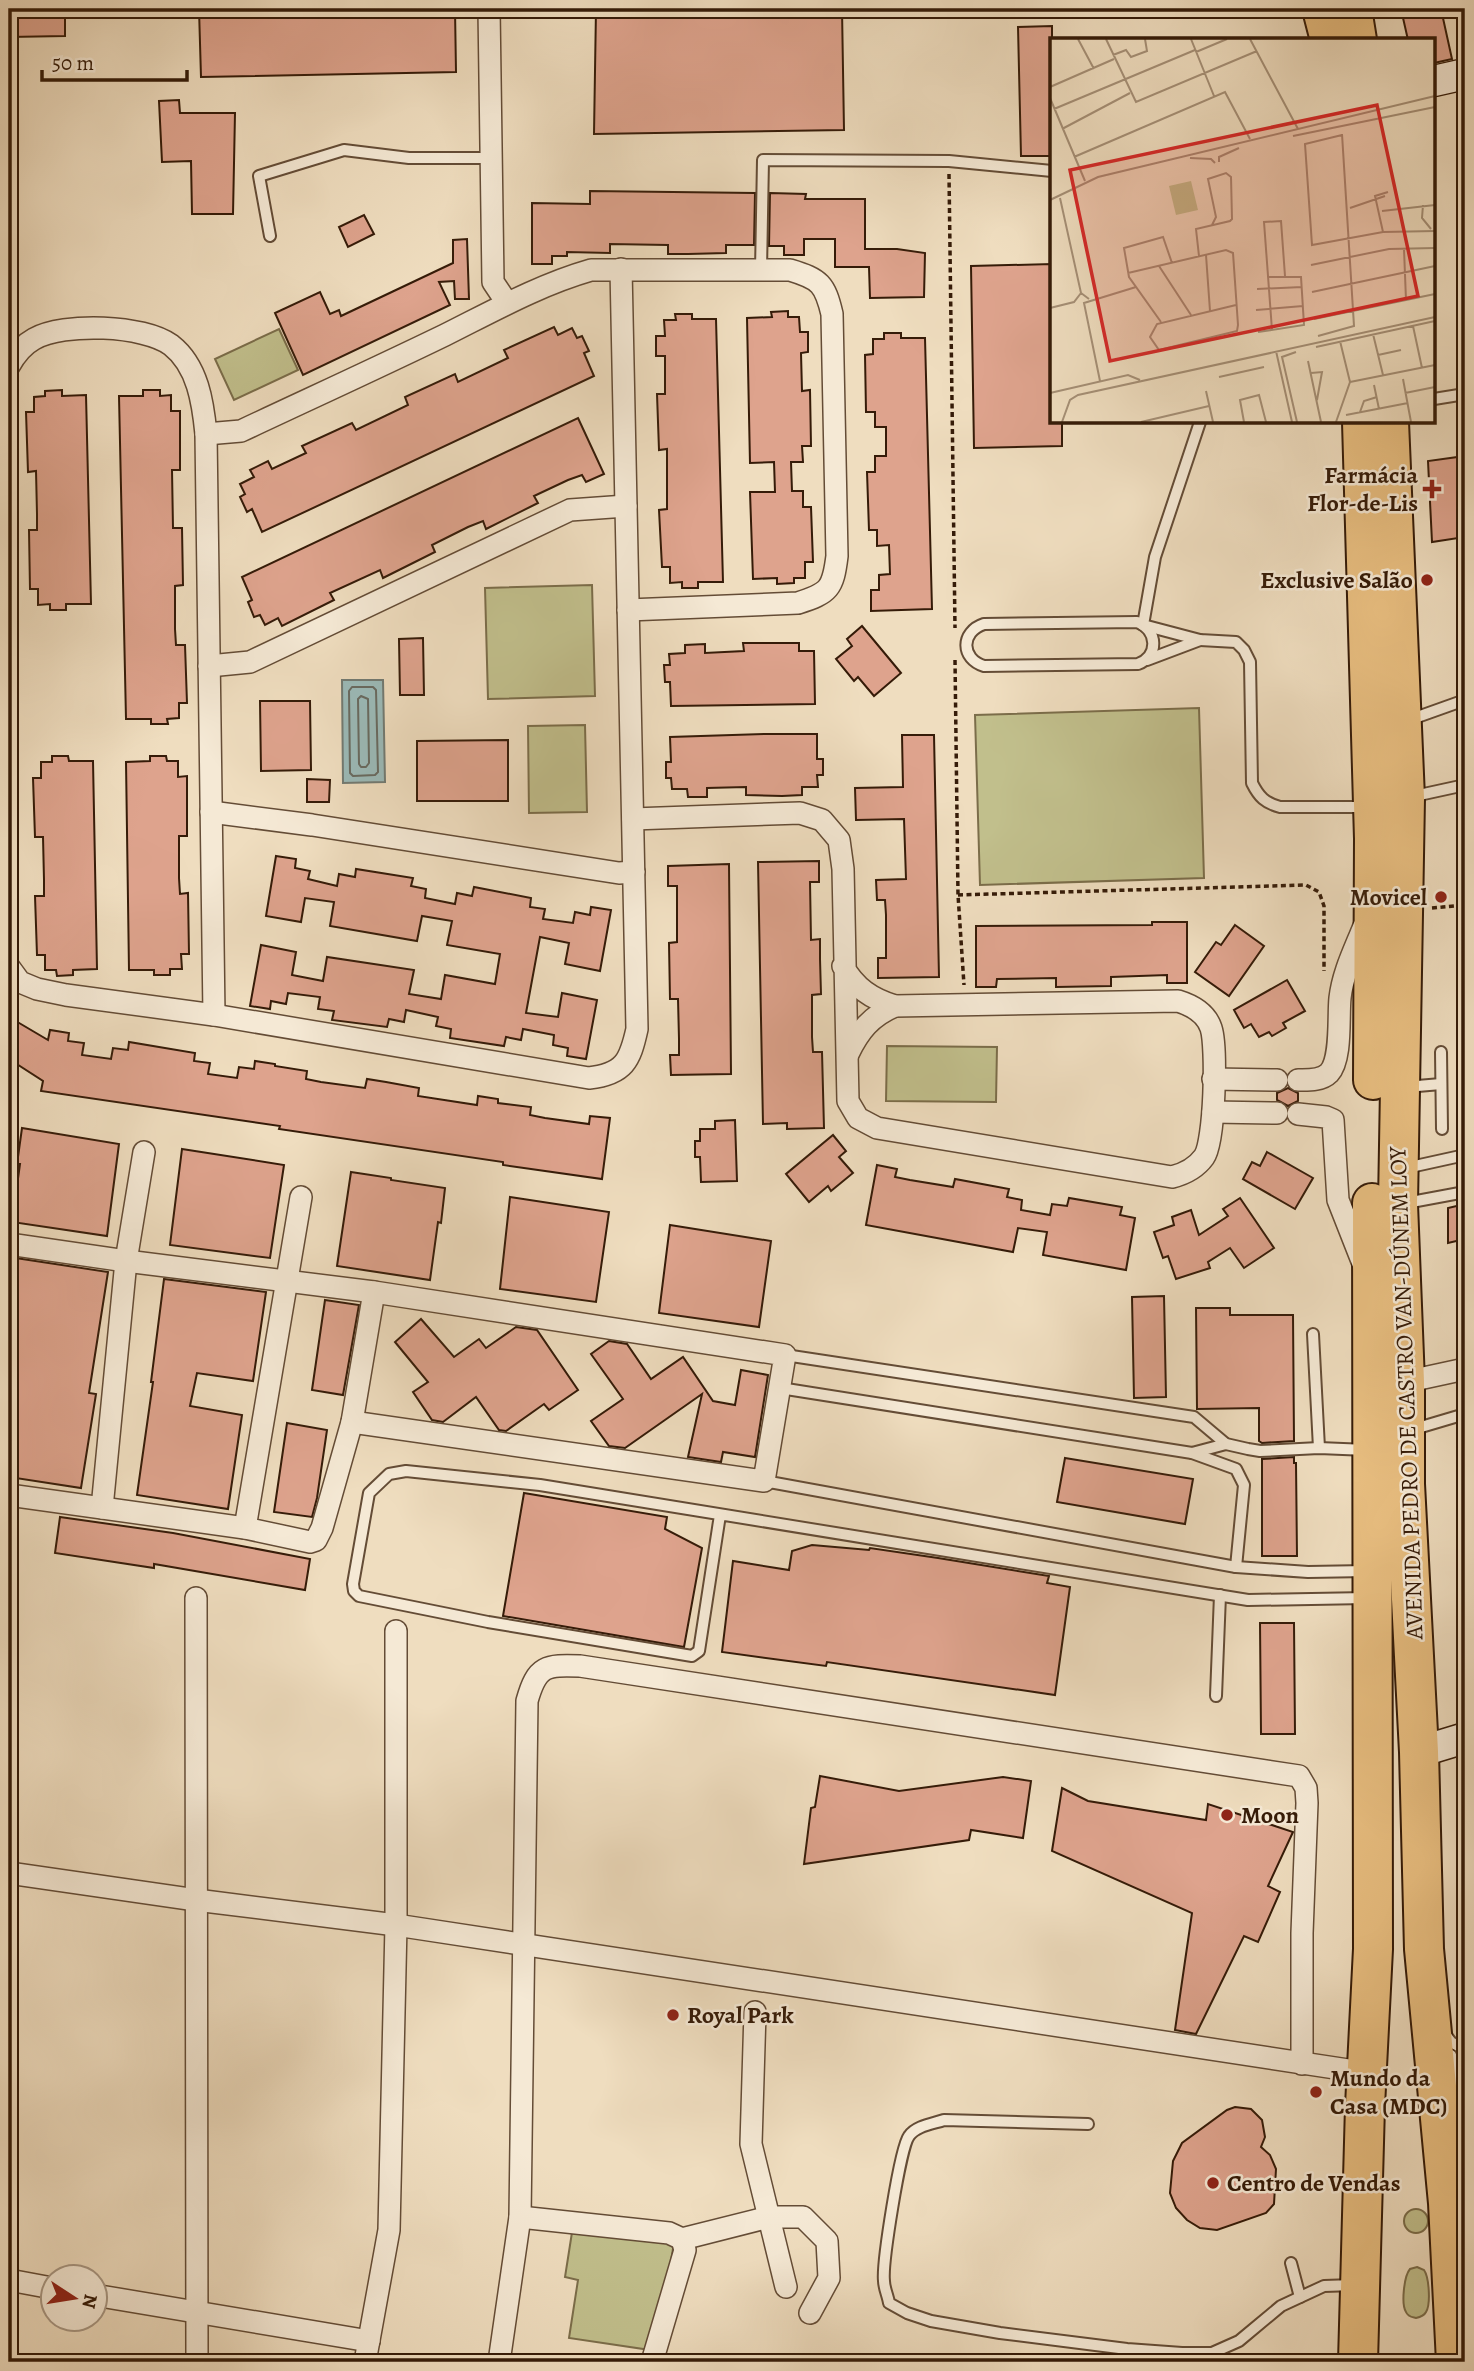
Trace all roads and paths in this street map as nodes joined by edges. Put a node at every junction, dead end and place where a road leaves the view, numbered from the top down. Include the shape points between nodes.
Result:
1 (489, 9) edge
2 (1322, 9) edge
3 (1352, 9) edge
4 (1329, 38) edge
5 (1357, 38) edge
6 (1465, 74) edge
7 (1436, 81) edge
8 (492, 158) junction
9 (949, 161) junction
10 (1050, 171) edge
11 (270, 236) dead end
12 (621, 269) junction
13 (761, 270) junction
14 (507, 303) junction
15 (9, 366) edge
16 (1465, 394) edge
17 (1436, 399) edge
18 (1199, 424) edge
19 (1363, 424) edge
20 (1389, 424) edge
21 (206, 434) junction
22 (626, 506) junction
23 (628, 610) junction
24 (1143, 625) junction
25 (955, 632) dead end
26 (1200, 640) junction
27 (956, 659) dead end
28 (1144, 662) junction
29 (209, 666) junction
30 (1465, 699) edge
31 (1402, 723) junction
32 (1465, 785) edge
33 (1389, 802) junction
34 (211, 812) junction
35 (633, 819) junction
36 (634, 872) junction
37 (958, 895) junction
38 (1374, 901) junction
39 (1465, 905) edge
40 (1432, 908) dead end
41 (843, 966) junction
42 (9, 967) edge
43 (1324, 975) dead end
44 (965, 1004) junction
45 (895, 1006) junction
46 (214, 1015) junction
47 (1441, 1052) dead end
48 (847, 1056) junction
49 (1213, 1079) junction
50 (1441, 1084) junction
51 (1399, 1087) junction
52 (1213, 1112) junction
53 (1442, 1129) dead end
54 (144, 1152) dead end
55 (1465, 1155) edge
56 (1398, 1187) junction
57 (1465, 1192) edge
58 (301, 1198) dead end
59 (9, 1244) edge
60 (126, 1261) junction
61 (287, 1282) junction
62 (1373, 1288) junction
63 (374, 1292) junction
64 (1313, 1334) dead end
65 (785, 1355) junction
66 (1465, 1369) edge
67 (1405, 1382) junction
68 (780, 1388) junction
69 (1465, 1414) edge
70 (352, 1422) junction
71 (1389, 1441) junction
72 (1226, 1444) junction
73 (1319, 1448) junction
74 (1192, 1453) junction
75 (764, 1481) junction
76 (9, 1495) edge
77 (102, 1508) junction
78 (720, 1515) junction
79 (245, 1528) junction
80 (1236, 1567) junction
81 (1374, 1584) junction
82 (1220, 1595) junction
83 (196, 1598) dead end
84 (396, 1631) dead end
85 (1216, 1696) dead end
86 (1465, 1738) edge
87 (1419, 1752) junction
88 (9, 1873) edge
89 (196, 1900) junction
90 (396, 1924) junction
91 (524, 1945) junction
92 (1423, 1949) junction
93 (755, 2012) dead end
94 (1445, 2034) junction
95 (1465, 2050) edge
96 (1302, 2064) junction
97 (1368, 2073) junction
98 (1465, 2106) edge
99 (1088, 2124) dead end
100 (520, 2217) junction
101 (769, 2217) junction
102 (682, 2239) junction
103 (1462, 2242) dead end
104 (1291, 2263) dead end
105 (9, 2280) edge
106 (38, 2285) edge
107 (1360, 2285) junction
108 (786, 2287) dead end
109 (1460, 2289) edge
110 (108, 2297) edge
111 (1300, 2297) junction
112 (197, 2313) junction
113 (810, 2313) dead end
114 (1459, 2346) edge
115 (367, 2352) edge
116 (197, 2362) edge
117 (499, 2362) edge
118 (652, 2362) edge
119 (1358, 2362) edge

1 - 8 street
2 - 4 highway
3 - 5 highway
6 - 7 main road
8 - 11 lane via 409,158 344,150 259,176
8 - 14 street via 493,282
9 - 10 lane
9 - 13 lane via 763,160
9 - 25 path
12 - 13 street
12 - 14 street via 591,270 564,278
12 - 22 street
13 - 23 street via 812,276 827,293 832,314 834,579 821,596 798,603
14 - 21 street via 242,431
15 - 21 street via 15,354 34,339 57,330 117,329 151,334 173,346 190,368 203,401
16 - 17 lane
18 - 24 lane via 1155,557
19 - 33 highway, AVENIDA PEDRO DE CASTRO VAN-DÚNEM LOY
20 - 31 highway, AVENIDA PEDRO DE CASTRO VAN-DÚNEM LOY
21 - 29 street
22 - 23 street
22 - 29 street via 570,510 250,662
23 - 35 street
24 - 26 lane
24 - 28 lane via 1154,643
24 - 28 lane via 984,624 971,630 966,649 972,660 984,666
26 - 28 lane
26 - 33 lane via 1236,642 1250,662 1252,783 1266,803 1280,807
27 - 37 path
29 - 34 street
30 - 31 lane
31 - 33 highway, AVENIDA PEDRO DE CASTRO VAN-DÚNEM LOY
32 - 33 lane
33 - 38 highway, AVENIDA PEDRO DE CASTRO VAN-DÚNEM LOY
33 - 51 highway, AVENIDA PEDRO DE CASTRO VAN-DÚNEM LOY
34 - 36 street
34 - 46 street
35 - 36 street
35 - 41 street via 800,813 822,820 839,840
36 - 46 street via 637,1029 632,1052 623,1066 607,1076 589,1078
37 - 43 path via 1306,886 1319,892 1324,906
37 - 44 path
38 - 49 street via 1344,974 1337,1052 1329,1073 1287,1080
38 - 62 highway, AVENIDA PEDRO DE CASTRO VAN-DÚNEM LOY
39 - 40 path
41 - 45 street via 863,991
41 - 48 street
42 - 46 street via 20,982 37,989
44 - 45 street
44 - 49 street via 1178,1001 1193,1006 1210,1026
45 - 48 street via 870,1020
47 - 50 lane
48 - 52 street via 848,1101 858,1118 877,1128 1172,1177 1184,1174 1203,1157 1209,1147
49 - 52 street
50 - 51 lane
50 - 53 lane
51 - 56 highway, AVENIDA PEDRO DE CASTRO VAN-DÚNEM LOY
52 - 62 street via 1333,1120 1338,1200
54 - 60 street
55 - 56 lane
56 - 57 lane
56 - 67 highway, AVENIDA PEDRO DE CASTRO VAN-DÚNEM LOY
58 - 61 street
59 - 60 street
60 - 61 street
60 - 77 street
61 - 63 street
61 - 79 street
62 - 71 highway, AVENIDA PEDRO DE CASTRO VAN-DÚNEM LOY
63 - 65 street
63 - 70 street
64 - 73 lane
65 - 68 street
65 - 72 lane via 1194,1418
66 - 67 street
67 - 71 highway, AVENIDA PEDRO DE CASTRO VAN-DÚNEM LOY
68 - 74 lane
68 - 75 street
69 - 71 lane
70 - 75 street
70 - 79 street via 316,1540
71 - 73 lane
71 - 81 highway, AVENIDA PEDRO DE CASTRO VAN-DÚNEM LOY
71 - 87 highway, AVENIDA PEDRO DE CASTRO VAN-DÚNEM LOY via 1408,1546
72 - 73 lane via 1260,1451
72 - 74 lane
74 - 80 lane via 1236,1469 1244,1485
75 - 80 lane
76 - 77 street
77 - 79 street
78 - 78 lane via 540,1485 406,1471 388,1474 369,1493 354,1591 359,1596 488,1622 692,1656 699,1651
78 - 82 lane
80 - 81 lane via 1308,1572
81 - 82 lane via 1248,1600
81 - 97 highway, AVENIDA PEDRO DE CASTRO VAN-DÚNEM LOY
82 - 85 lane
83 - 89 street
84 - 90 street
86 - 87 main road
87 - 92 highway, AVENIDA PEDRO DE CASTRO VAN-DÚNEM LOY
88 - 89 street
89 - 90 street
89 - 112 street
90 - 91 street
90 - 115 street via 389,2230
91 - 96 street
91 - 96 street via 527,1701 531,1685 552,1665 1285,1773 1299,1776 1306,1788
91 - 100 street
92 - 94 lane
92 - 109 highway, AVENIDA PEDRO DE CASTRO VAN-DÚNEM LOY
93 - 101 street via 751,2144
94 - 95 lane
94 - 98 lane
96 - 97 street
97 - 107 highway, AVENIDA PEDRO DE CASTRO VAN-DÚNEM LOY
99 - 111 lane via 944,2120 911,2133 898,2170 886,2256 884,2281 889,2303 931,2321 1000,2333 1127,2349 1212,2353 1238,2341 1280,2306
100 - 102 street via 669,2233
100 - 117 street
101 - 102 street
101 - 108 street
101 - 113 street via 803,2217 827,2241 828,2278
102 - 118 street via 684,2250
103 - 109 lane
104 - 111 lane
105 - 106 street
107 - 111 lane via 1324,2286
107 - 119 highway, AVENIDA PEDRO DE CASTRO VAN-DÚNEM LOY
109 - 114 highway, AVENIDA PEDRO DE CASTRO VAN-DÚNEM LOY
110 - 112 street
112 - 115 street
112 - 116 street

